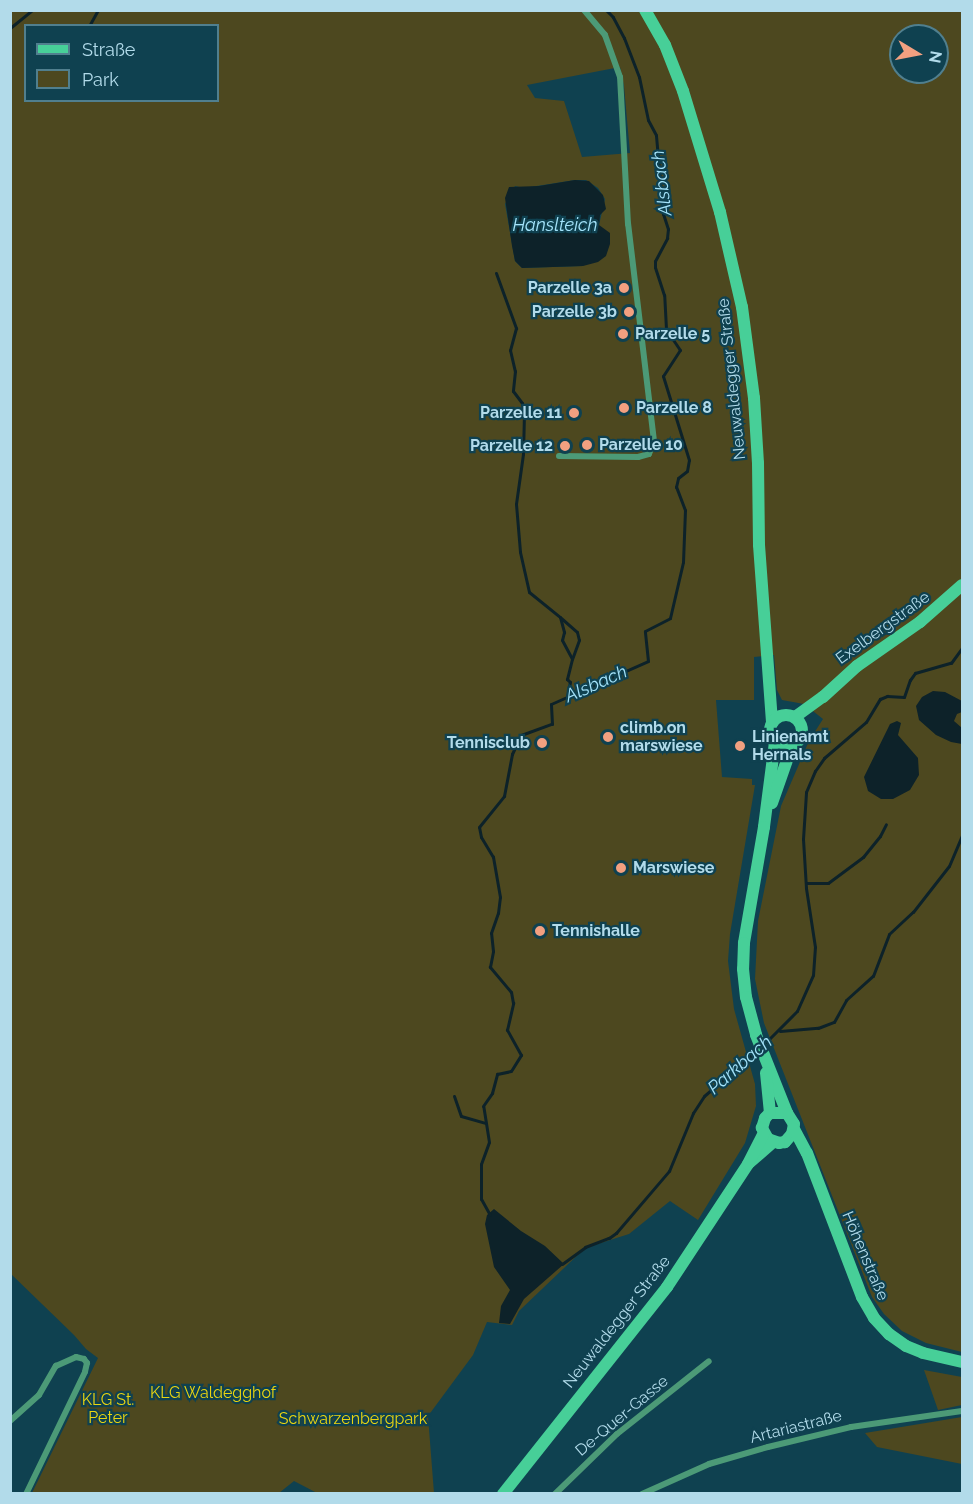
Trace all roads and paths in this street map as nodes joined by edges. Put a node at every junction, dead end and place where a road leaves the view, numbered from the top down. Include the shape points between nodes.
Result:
1 (584, 10) edge
2 (645, 10) edge
3 (559, 456) dead end
4 (963, 585) edge
5 (771, 688) junction
6 (823, 697) junction
7 (790, 716) junction
8 (772, 723) junction
9 (802, 728) junction
10 (775, 742) junction
11 (792, 746) junction
12 (764, 827) junction
13 (765, 1060) junction
14 (770, 1113) junction
15 (787, 1113) junction
16 (794, 1129) junction
17 (774, 1139) junction
18 (816, 1179) junction
19 (709, 1361) dead end
20 (963, 1362) edge
21 (963, 1411) edge
22 (10, 1421) edge
23 (26, 1494) edge
24 (503, 1494) edge
25 (555, 1494) edge
26 (642, 1494) edge

1 - 3 street via 605,35 617,66 628,224 654,441 649,453 638,457
2 - 5 main road, Neuwaldegger Straße via 670,57 700,144 742,307 754,398 759,545
4 - 6 main road, Exelbergstraße
5 - 7 main road, Neuwaldegger Straße
5 - 8 main road, Neuwaldegger Straße
6 - 7 main road, Exelbergstraße
6 - 9 main road, Exelbergstraße
7 - 8 main road
7 - 9 main road
8 - 10 main road via 770,734
9 - 11 main road via 801,738
10 - 11 main road via 783,747
10 - 12 main road
11 - 12 main road
12 - 13 main road via 743,969 746,997
13 - 14 main road, Neuwaldegger Straße
13 - 15 main road
14 - 15 main road
14 - 17 main road, Neuwaldegger Straße via 762,1122
15 - 16 main road
16 - 17 main road, Neuwaldegger Straße
16 - 18 main road, Höhenstraße
17 - 18 main road, Höhenstraße via 796,1149
17 - 24 main road, Neuwaldegger Straße via 748,1164 667,1287
18 - 20 main road, Höhenstraße via 874,1318 906,1346
19 - 25 street, De-Quer-Gasse via 617,1434
21 - 26 street, Artariastraße via 851,1427 768,1447 709,1464
22 - 23 street via 39,1395 56,1366 76,1357 84,1359 87,1363

